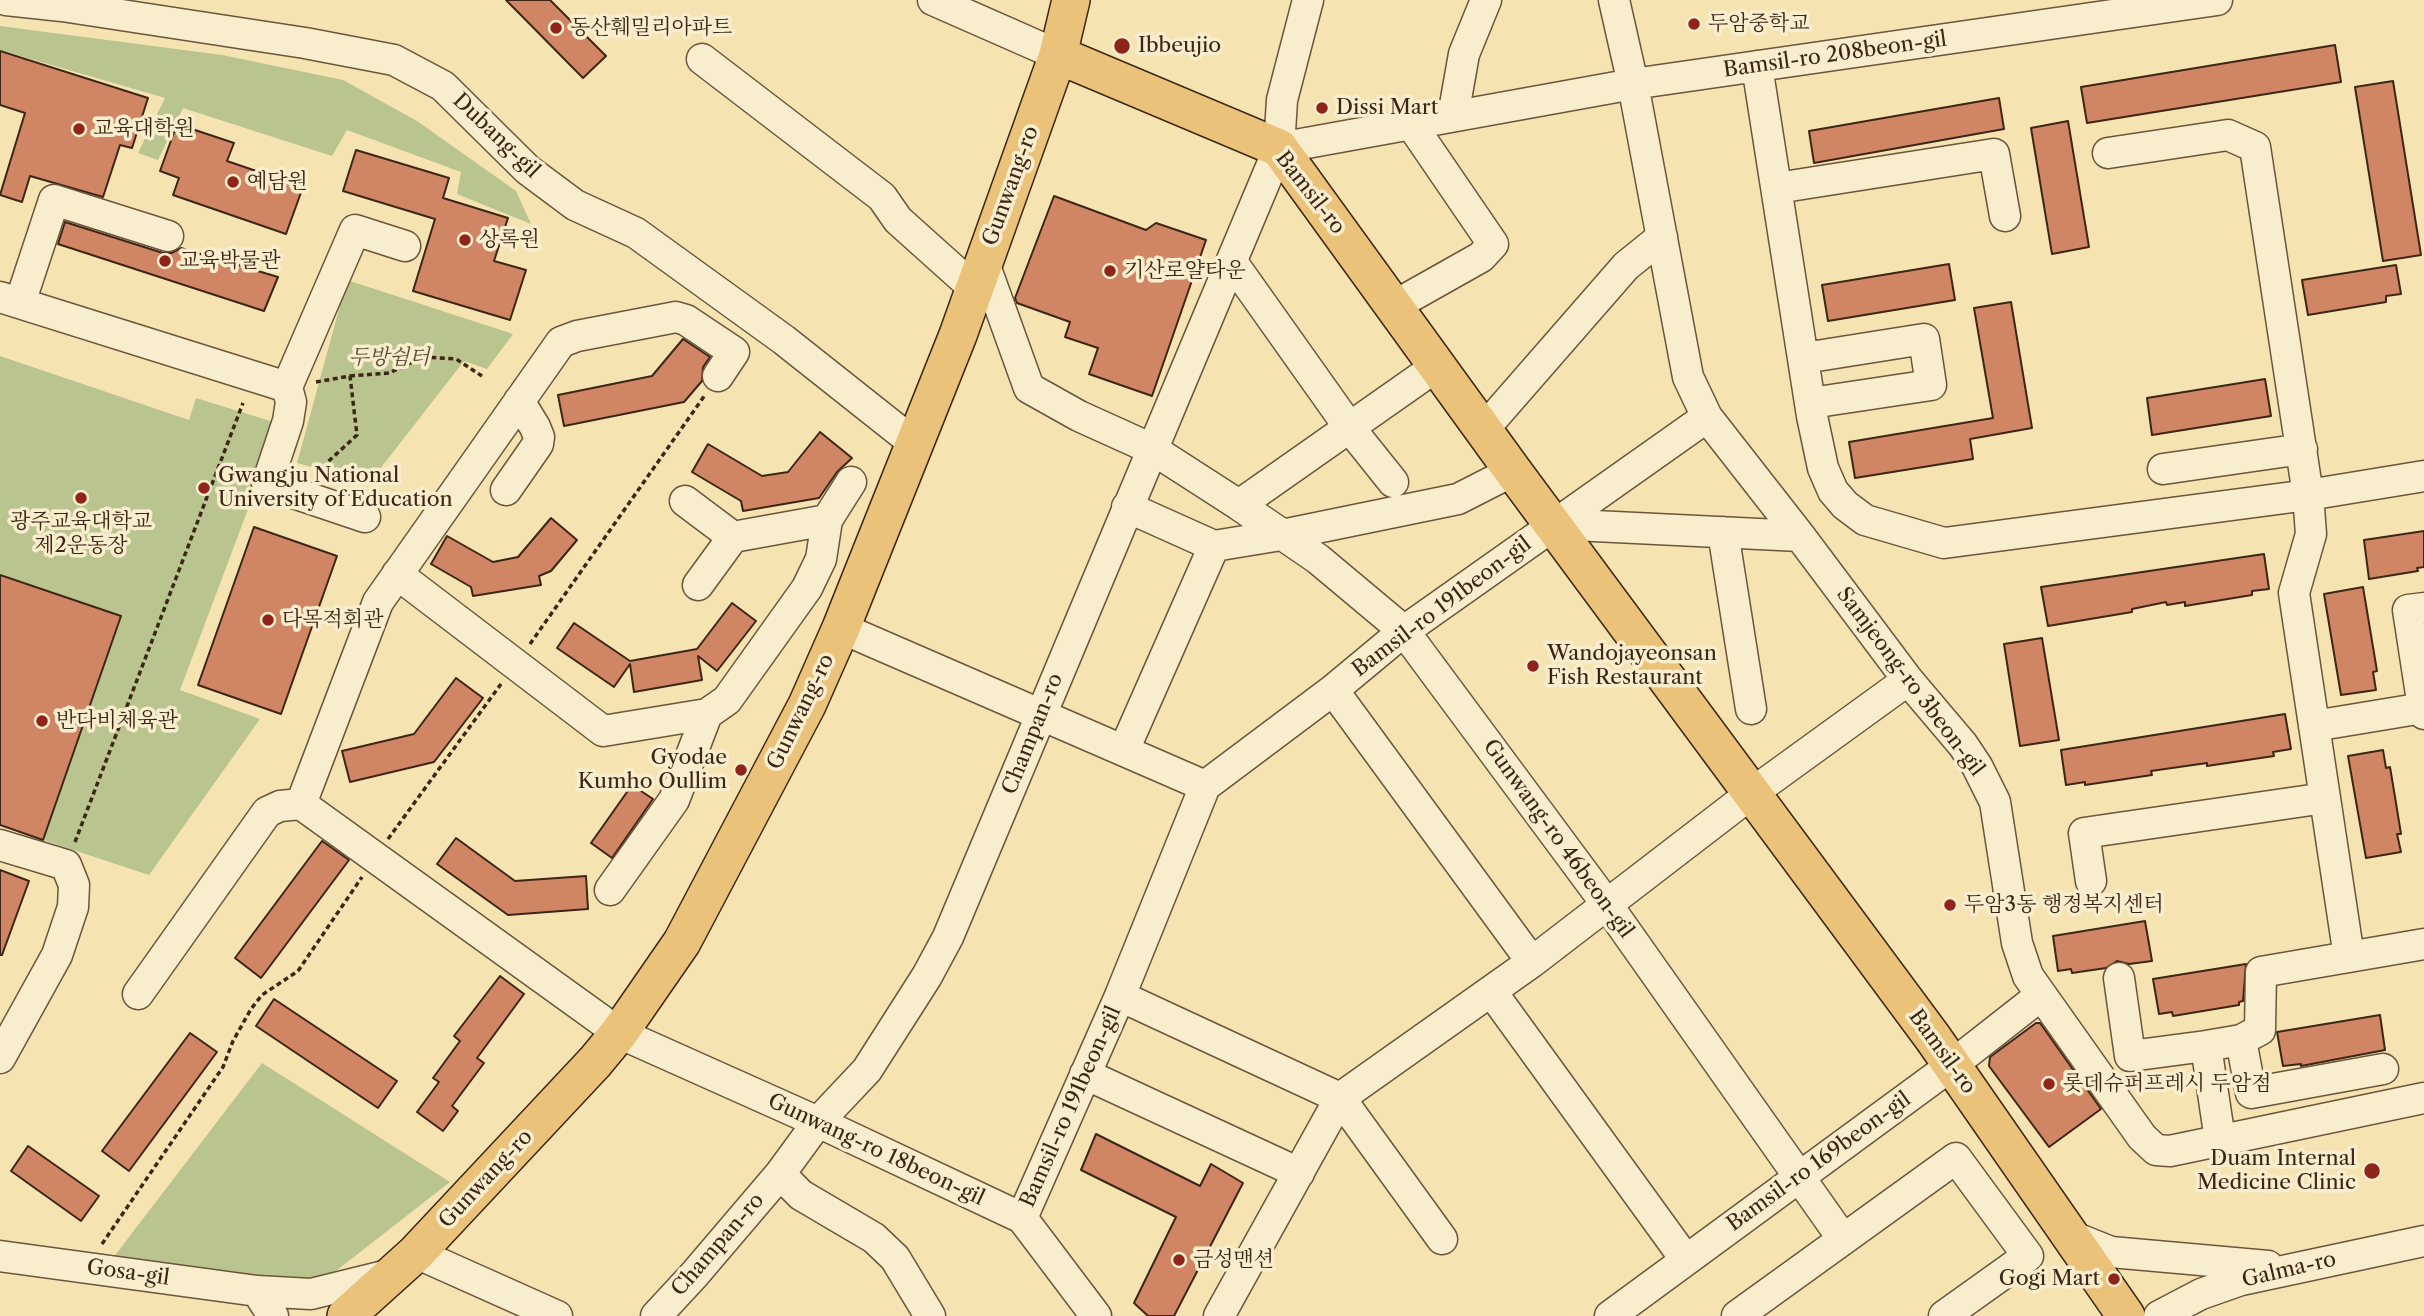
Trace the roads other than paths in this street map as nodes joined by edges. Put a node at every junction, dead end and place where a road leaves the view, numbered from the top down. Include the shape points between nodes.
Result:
1 (6, 0) edge
2 (933, 0) edge
3 (1071, 0) edge
4 (1308, 0) edge
5 (1486, 0) edge
6 (1614, 0) edge
7 (2217, 0) edge
8 (1058, 55) junction
9 (702, 59) dead end
10 (1757, 66) junction
11 (1633, 84) junction
12 (1453, 116) junction
13 (1411, 124) junction
14 (1279, 148) junction
15 (2108, 153) dead end
16 (1777, 188) junction
17 (2005, 216) dead end
18 (168, 236) dead end
19 (1662, 237) junction
20 (405, 246) dead end
21 (1231, 262) junction
22 (979, 276) junction
23 (10, 300) edge
24 (1394, 306) junction
25 (1804, 358) junction
26 (1437, 366) junction
27 (718, 376) road end
28 (287, 387) junction
29 (519, 401) junction
30 (1811, 403) junction
31 (1707, 417) junction
32 (1349, 427) junction
33 (1483, 430) junction
34 (914, 443) junction
35 (1152, 449) junction
36 (2302, 449) junction
37 (2163, 470) dead end
38 (1513, 471) junction
39 (2424, 476) edge
40 (1393, 481) dead end
41 (852, 482) dead end
42 (506, 490) dead end
43 (2308, 495) junction
44 (684, 501) dead end
45 (1239, 505) junction
46 (1127, 507) junction
47 (366, 517) dead end
48 (827, 520) junction
49 (1553, 524) junction
50 (1723, 532) junction
51 (1281, 534) junction
52 (1800, 536) junction
53 (733, 537) junction
54 (1214, 546) junction
55 (397, 574) junction
56 (698, 585) dead end
57 (2424, 608) edge
58 (841, 628) junction
59 (1404, 631) junction
60 (2420, 659) edge
61 (1908, 680) junction
62 (1333, 690) junction
63 (1751, 709) dead end
64 (2423, 711) edge
65 (1041, 713) junction
66 (707, 714) junction
67 (2314, 726) junction
68 (1124, 750) junction
69 (1205, 786) junction
70 (1752, 793) junction
71 (2325, 797) junction
72 (301, 804) junction
73 (0, 845) edge
74 (2091, 880) dead end
75 (610, 890) dead end
76 (1608, 906) junction
77 (2424, 944) edge
78 (2349, 957) junction
79 (1532, 962) junction
80 (2119, 978) dead end
81 (1491, 991) junction
82 (138, 994) dead end
83 (1120, 996) junction
84 (2040, 996) junction
85 (619, 1033) junction
86 (2241, 1040) junction
87 (2206, 1046) junction
88 (0, 1058) edge
89 (1952, 1065) junction
90 (2383, 1069) dead end
91 (1085, 1074) junction
92 (1340, 1098) junction
93 (2424, 1098) edge
94 (818, 1122) junction
95 (2220, 1140) junction
96 (1299, 1173) junction
97 (780, 1174) junction
98 (1799, 1177) junction
99 (1022, 1218) junction
100 (2071, 1237) junction
101 (1442, 1239) dead end
102 (1843, 1239) junction
103 (2424, 1241) edge
104 (0, 1256) edge
105 (1686, 1260) junction
106 (404, 1264) junction
107 (2290, 1268) junction
108 (257, 1291) junction
109 (273, 1316) edge
110 (346, 1316) edge
111 (557, 1316) edge
112 (656, 1316) edge
113 (930, 1316) edge
114 (1096, 1316) edge
115 (1219, 1316) edge
116 (1610, 1316) edge
117 (1737, 1316) edge
118 (1944, 1316) edge
119 (2126, 1316) edge
120 (2159, 1316) edge

1 - 34 street, Dubang-gil via 394,60 443,86 528,170 575,205 636,233 784,340
2 - 8 street
3 - 8 main road, Gunwang-ro
4 - 14 street, Champan-ro via 1282,100
5 - 12 street via 1464,54
6 - 11 street, Samjeong-ro 3beon-gil
7 - 10 street, Bamsil-ro 208beon-gil
8 - 14 main road, Bamsil-ro
8 - 22 main road, Gunwang-ro
9 - 22 street via 882,197 898,220
10 - 11 street, Bamsil-ro 208beon-gil
10 - 16 street
11 - 12 street, Bamsil-ro 208beon-gil
11 - 19 street, Samjeong-ro 3beon-gil
12 - 13 street, Bamsil-ro 208beon-gil
13 - 14 street, Bamsil-ro 208beon-gil
13 - 24 street via 1493,243 1480,257
14 - 21 street, Champan-ro
14 - 24 main road, Bamsil-ro
15 - 36 street via 2228,135 2255,147
16 - 17 street via 1994,154
16 - 25 street
18 - 23 street via 54,200
19 - 31 street, Samjeong-ro 3beon-gil via 1688,377
19 - 33 street via 1626,266
20 - 28 street via 355,230
21 - 32 street
21 - 35 street, Champan-ro
22 - 34 main road, Gunwang-ro
22 - 35 street, Gunwang-ro 46beon-gil via 1029,388
23 - 28 street
24 - 26 main road, Bamsil-ro
25 - 30 street
25 - 30 street via 1924,339 1931,384
26 - 32 street
26 - 33 main road, Bamsil-ro
27 - 29 street via 734,352 686,320 667,317 561,342
28 - 47 street via 291,402 288,421 267,485
29 - 42 street via 539,438
29 - 55 street
30 - 43 street via 1823,468 1845,505 1865,520 1944,543
31 - 49 street
31 - 52 street, Samjeong-ro 3beon-gil
32 - 40 street
32 - 45 street
33 - 38 main road, Bamsil-ro
34 - 58 main road, Gunwang-ro
35 - 45 street, Gunwang-ro 46beon-gil
35 - 46 street, Champan-ro
36 - 37 street
36 - 43 street
38 - 49 main road, Bamsil-ro
38 - 51 street via 1458,499
39 - 43 street
41 - 48 street
43 - 67 street via 2311,534 2294,593
44 - 53 street
45 - 51 street, Gunwang-ro 46beon-gil
46 - 54 street
46 - 65 street, Champan-ro
48 - 53 street
48 - 66 street via 821,559 807,589 727,700
49 - 50 street
49 - 59 street, Bamsil-ro 191beon-gil
49 - 70 main road, Bamsil-ro
50 - 52 street
50 - 63 street
51 - 54 street
51 - 59 street, Gunwang-ro 46beon-gil
52 - 61 street, Samjeong-ro 3beon-gil
53 - 56 street
54 - 68 street
55 - 66 street via 603,730
55 - 72 street via 378,602
57 - 60 street via 2408,610
58 - 65 street
58 - 85 main road, Gunwang-ro via 807,705 682,942
59 - 62 street, Bamsil-ro 191beon-gil
59 - 76 street, Gunwang-ro 46beon-gil
60 - 64 street
61 - 70 street
61 - 84 street, Samjeong-ro 3beon-gil via 1963,746 1990,790 2017,943
62 - 69 street, Bamsil-ro 191beon-gil
62 - 79 street, Bamsil-ro 191beon-gil
64 - 67 street
65 - 68 street
65 - 94 street, Champan-ro via 948,937 927,976 867,1070
66 - 75 street via 674,800
67 - 71 street
68 - 69 street
69 - 83 street, Bamsil-ro 191beon-gil
70 - 76 street
70 - 89 main road, Bamsil-ro
71 - 74 street via 2084,833
71 - 78 street
72 - 82 street via 267,813
72 - 85 street, Gunwang-ro 18beon-gil
73 - 88 street via 66,865 74,885 73,907 57,955
76 - 79 street
76 - 98 street, Gunwang-ro 46beon-gil
77 - 78 street
78 - 86 street via 2261,972 2260,1030
79 - 81 street
80 - 87 street via 2130,1056
81 - 92 street
81 - 105 street
83 - 91 street, Bamsil-ro 191beon-gil
83 - 92 street, Bamsil-ro 191beon-gil
84 - 89 street, Bamsil-ro 169beon-gil
84 - 95 street, Samjeong-ro 3beon-gil via 2142,1138 2156,1150
85 - 94 street, Gunwang-ro 18beon-gil
85 - 106 main road, Gunwang-ro
86 - 87 street
86 - 90 street via 2252,1093
87 - 95 street
89 - 98 street, Bamsil-ro 169beon-gil
89 - 100 main road, Bamsil-ro
91 - 96 street
91 - 99 street, Bamsil-ro 191beon-gil
92 - 96 street
92 - 101 street
93 - 95 street, Samjeong-ro 3beon-gil
94 - 97 street, Champan-ro
94 - 99 street, Gunwang-ro 18beon-gil
96 - 115 street
97 - 112 street, Champan-ro
97 - 113 street, Champan-ro via 801,1195 874,1238 895,1258
98 - 102 street, Gunwang-ro 46beon-gil
98 - 105 street, Bamsil-ro 169beon-gil
99 - 114 street, Gunwang-ro 18beon-gil
100 - 107 street via 2110,1252
100 - 119 main road, Bamsil-ro
102 - 117 street
102 - 118 street via 1956,1157 2028,1256
103 - 107 street, Galma-ro
104 - 108 street, Gosa-gil
105 - 116 street, Bamsil-ro 169beon-gil
106 - 108 street, Gosa-gil via 311,1294
106 - 110 main road, Gunwang-ro
106 - 111 street
107 - 120 street, Galma-ro via 2219,1287
108 - 109 street

